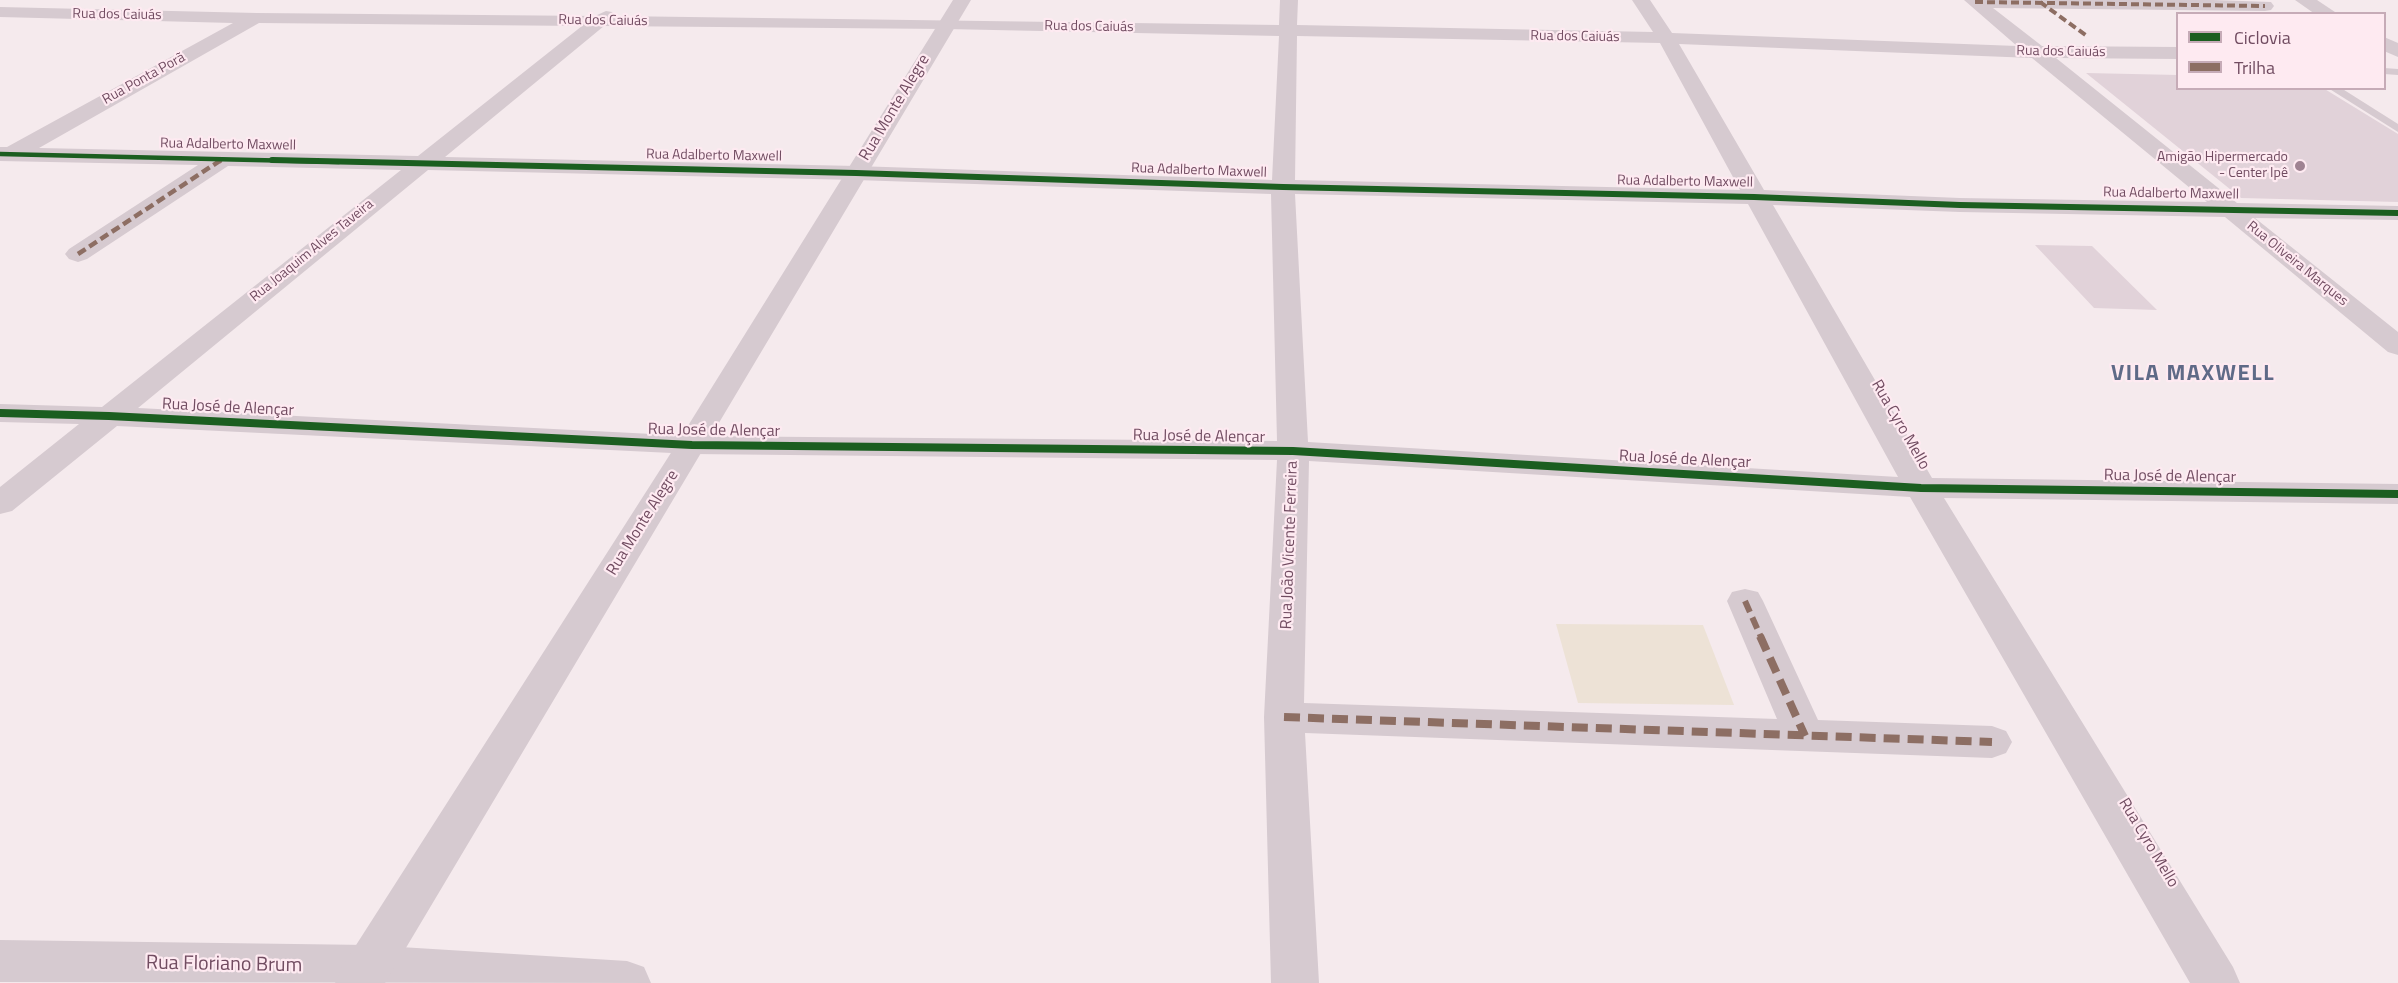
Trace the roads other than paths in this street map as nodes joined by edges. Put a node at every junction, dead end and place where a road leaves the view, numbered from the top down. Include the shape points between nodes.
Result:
1 (290, 0) edge
2 (626, 0) edge
3 (1289, 0) edge
4 (1641, 0) edge
5 (2304, 0) edge
6 (1974, 1) edge
7 (2039, 1) edge
8 (2265, 6) dead end
9 (0, 12) edge
10 (954, 12) edge
11 (2325, 12) edge
12 (257, 18) junction
13 (601, 21) junction
14 (1289, 32) junction
15 (2087, 36) dead end
16 (1665, 38) junction
17 (2037, 52) junction
18 (2176, 53) edge
19 (2336, 90) edge
20 (2398, 129) edge
21 (4, 156) edge
22 (223, 159) junction
23 (423, 162) junction
24 (856, 173) junction
25 (1283, 188) junction
26 (1754, 197) junction
27 (2226, 208) junction
28 (2398, 213) edge
29 (78, 255) dead end
30 (2398, 346) edge
31 (0, 413) edge
32 (109, 416) junction
33 (692, 445) junction
34 (1293, 451) junction
35 (1921, 488) junction
36 (2398, 494) edge
37 (0, 504) edge
38 (1745, 601) dead end
39 (1284, 717) junction
40 (1805, 736) junction
41 (1992, 742) dead end
42 (0, 961) edge
43 (194, 974) edge
44 (363, 975) edge
45 (627, 983) edge
46 (1296, 983) edge
47 (2216, 983) edge

1 - 12 street, Rua Ponta Porã
2 - 13 street, Rua Joaquim Alves Taveira
3 - 14 street, Rua João Vicente Ferreira
4 - 16 street, Rua Cyro Mello
5 - 11 street
6 - 7 street
6 - 17 street, Rua Oliveira Marques
7 - 8 street
7 - 15 street
9 - 12 street, Rua dos Caiuás
10 - 13 street, Rua dos Caiuás
10 - 14 street, Rua dos Caiuás
10 - 24 street, Rua Monte Alegre
12 - 13 street, Rua dos Caiuás
12 - 21 street, Rua Ponta Porã
13 - 23 street, Rua Joaquim Alves Taveira
14 - 16 street, Rua dos Caiuás
14 - 25 street, Rua João Vicente Ferreira
16 - 17 street, Rua dos Caiuás
16 - 26 street, Rua Cyro Mello
17 - 18 street, Rua dos Caiuás
17 - 27 street, Rua Oliveira Marques
19 - 20 lane
21 - 22 street, Rua Adalberto Maxwell
22 - 23 street, Rua Adalberto Maxwell
22 - 29 street
23 - 24 street, Rua Adalberto Maxwell
23 - 32 street, Rua Joaquim Alves Taveira
24 - 25 street, Rua Adalberto Maxwell
24 - 33 street, Rua Monte Alegre
25 - 26 street, Rua Adalberto Maxwell
25 - 34 street, Rua João Vicente Ferreira
26 - 27 street, Rua Adalberto Maxwell via 1960,205
26 - 35 street, Rua Cyro Mello
27 - 28 street, Rua Adalberto Maxwell
27 - 30 street, Rua Oliveira Marques
31 - 32 street, Rua José de Alençar
32 - 33 street, Rua José de Alençar
32 - 37 street, Rua Joaquim Alves Taveira
33 - 34 street, Rua José de Alençar
33 - 44 street, Rua Monte Alegre
34 - 35 street, Rua José de Alençar
34 - 39 street, Rua João Vicente Ferreira
35 - 36 street, Rua José de Alençar
35 - 47 street, Rua Cyro Mello
38 - 40 street
39 - 40 street
39 - 46 street, Rua João Vicente Ferreira
40 - 41 street
42 - 43 street, Rua Floriano Brum
43 - 44 street, Rua Floriano Brum
44 - 45 street, Rua Floriano Brum

